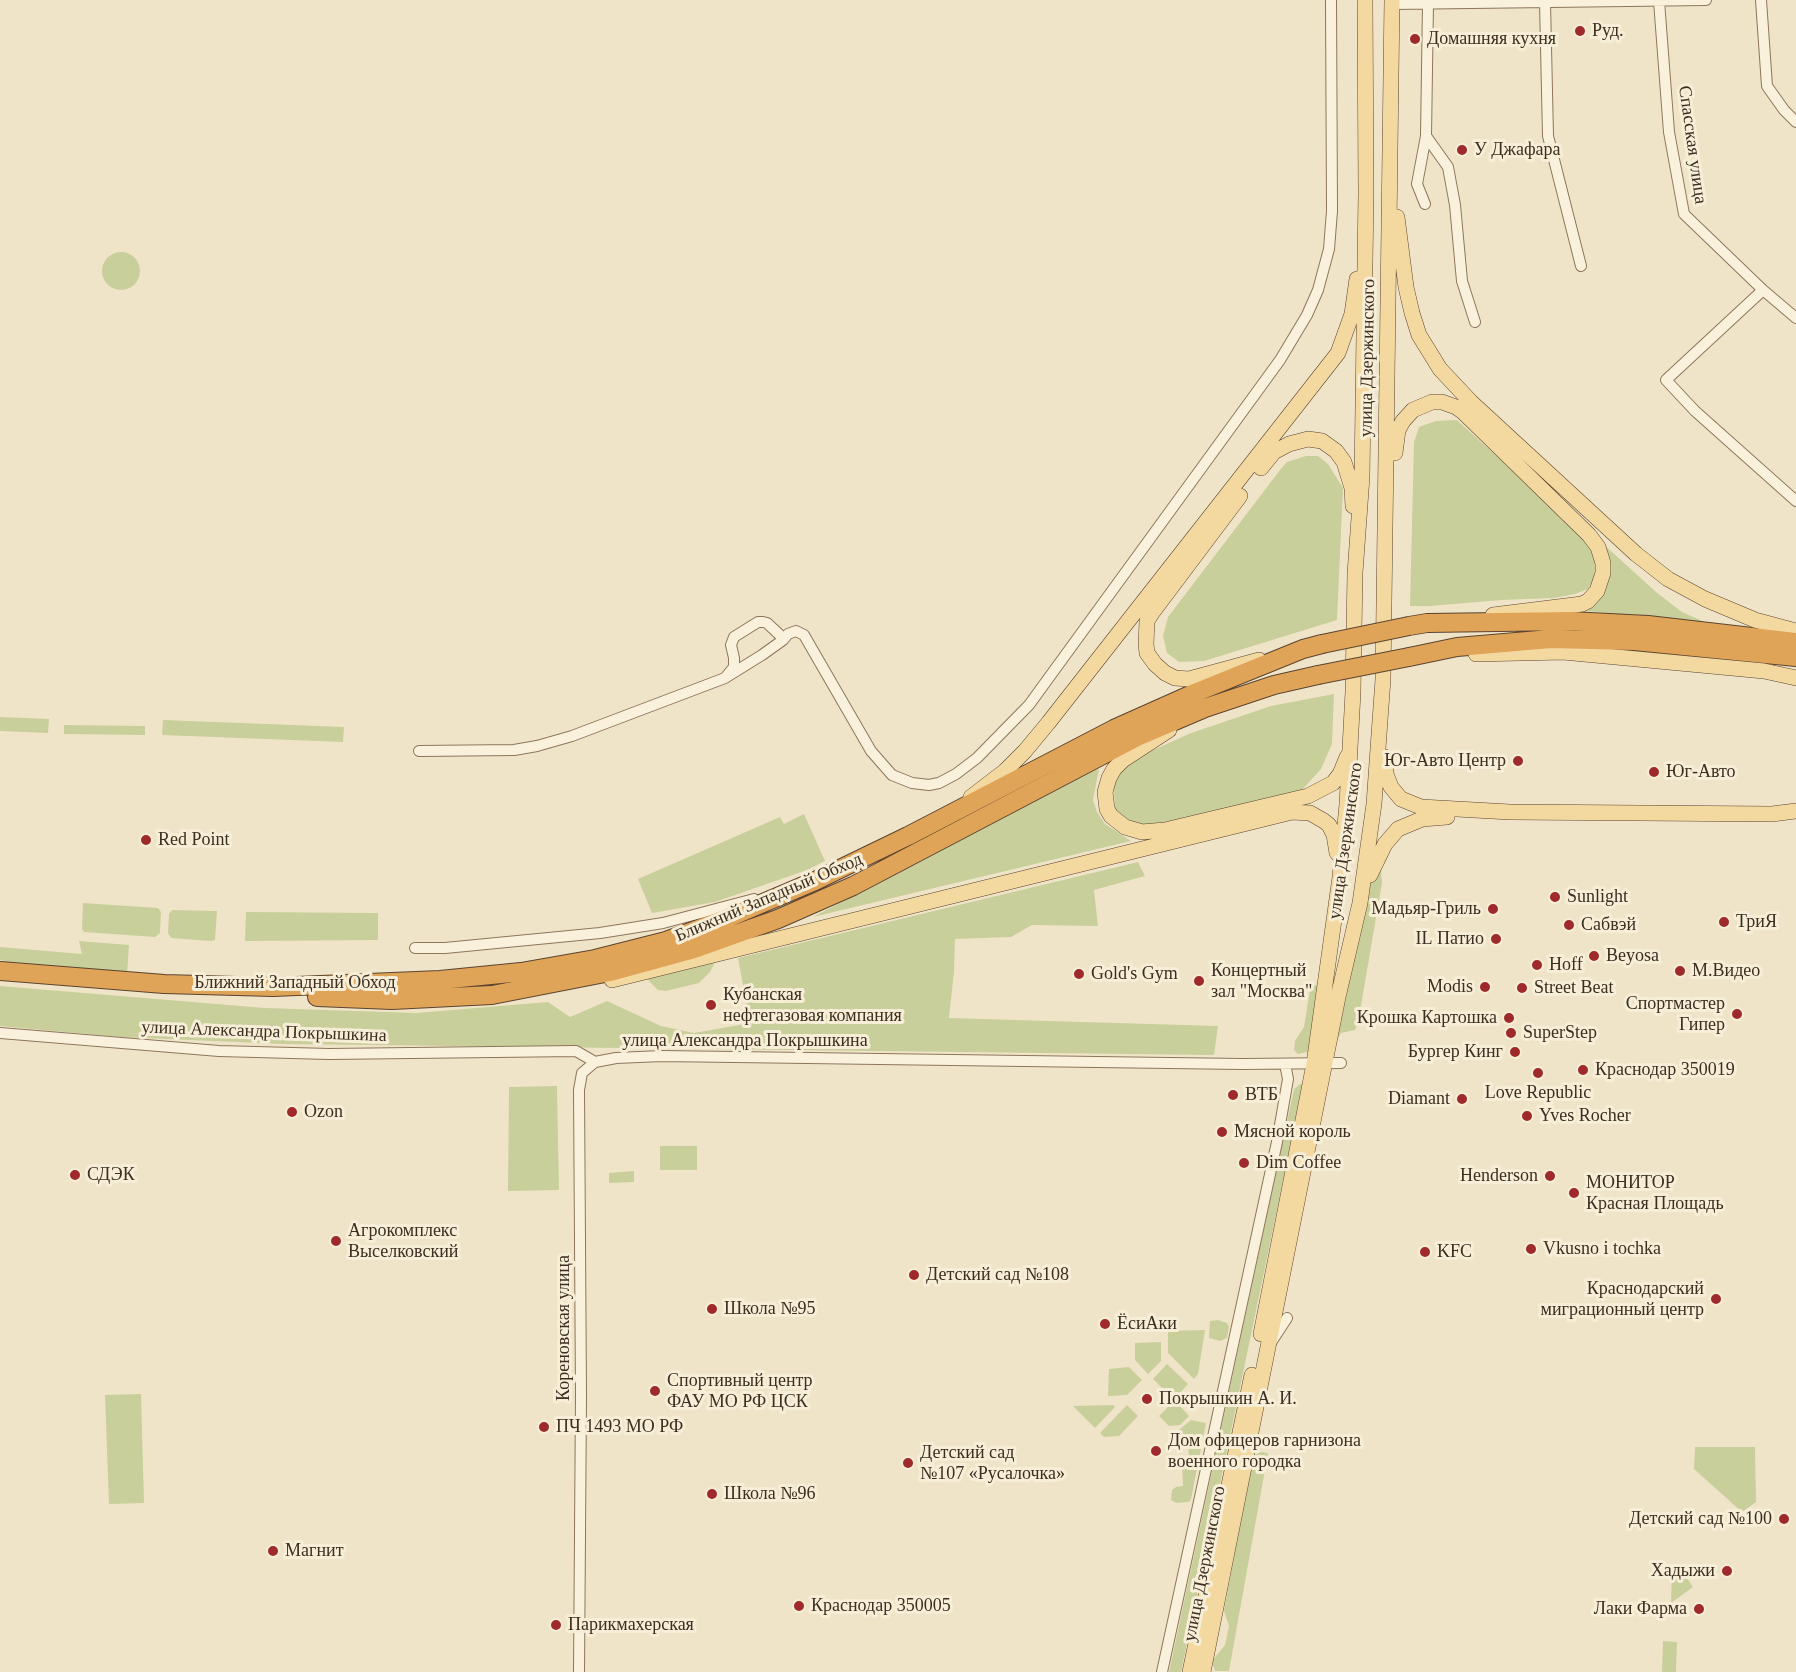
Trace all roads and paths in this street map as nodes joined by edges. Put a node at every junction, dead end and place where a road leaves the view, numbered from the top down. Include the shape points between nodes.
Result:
1 (1331, 0) edge
2 (1365, 0) edge
3 (1706, 0) edge
4 (1761, 0) edge
5 (1659, 1) edge
6 (1392, 2) edge
7 (1545, 2) junction
8 (1428, 3) junction
9 (1796, 122) edge
10 (1390, 127) junction
11 (1426, 136) junction
12 (1366, 193) junction
13 (1425, 204) dead end
14 (1581, 266) dead end
15 (1762, 290) junction
16 (1796, 318) edge
17 (1475, 322) dead end
18 (1796, 501) edge
19 (1355, 573) junction
20 (1384, 606) junction
21 (1418, 625) junction
22 (1796, 631) edge
23 (783, 640) junction
24 (1796, 642) edge
25 (1303, 649) junction
26 (1414, 656) junction
27 (1796, 657) edge
28 (725, 678) junction
29 (1796, 678) edge
30 (1383, 679) junction
31 (1205, 708) junction
32 (1351, 740) junction
33 (419, 751) dead end
34 (1796, 811) edge
35 (942, 818) junction
36 (1796, 820) edge
37 (1340, 877) junction
38 (815, 881) junction
39 (1360, 903) junction
40 (415, 948) dead end
41 (0, 971) edge
42 (0, 978) edge
43 (492, 994) junction
44 (0, 1033) edge
45 (595, 1062) junction
46 (1327, 1063) junction
47 (1285, 1064) junction
48 (1287, 1318) dead end
49 (1269, 1347) junction
50 (579, 1672) edge
51 (1161, 1672) edge
52 (1190, 1672) edge
53 (1203, 1672) edge

1 - 23 street via 1332,211 1329,249 1318,290 1280,360 1029,705 956,774 939,783 912,783 892,775 872,751 804,635 796,632
2 - 12 main road, улица Дзержинского
3 - 5 street
4 - 9 street via 1767,86
5 - 7 street
5 - 15 street, Спасская улица via 1669,132 1684,214
6 - 8 street
6 - 10 main road, улица Дзержинского
7 - 8 street
7 - 14 street via 1548,136
8 - 11 street
10 - 20 main road, улица Дзержинского
10 - 22 main road via 1406,286 1419,335 1440,369 1636,554 1668,579 1755,620
11 - 13 street via 1418,184
11 - 17 street via 1448,167 1462,281
12 - 19 main road, улица Дзержинского via 1362,477
12 - 35 main road via 1354,303 1338,352 1025,751
15 - 16 street, Спасская улица
15 - 18 street via 1666,380
19 - 25 main road via 1352,488 1347,468 1336,451 1322,441 1294,441 1266,460 1152,613 1146,634 1148,652 1155,664 1175,678 1189,679
19 - 32 main road, улица Дзержинского
20 - 21 main road via 1397,434 1413,410 1427,403 1442,402 1463,412 1589,535 1601,555 1603,573 1597,591 1582,604
20 - 30 main road, улица Дзержинского
21 - 24 highway, Ближний Западный Обход via 1615,623
21 - 25 highway, Ближний Западный Обход, bridge
23 - 28 street
23 - 28 street via 763,622 734,637 734,667
25 - 35 highway, Ближний Западный Обход via 1114,729
26 - 27 highway, Ближний Западный Обход via 1496,642 1573,639 1634,640
26 - 29 main road via 1563,652 1764,671
26 - 31 highway, Ближний Западный Обход, bridge via 1274,685
28 - 33 street via 537,746 490,751
30 - 34 main road via 1386,774 1397,795 1412,805 1510,812
30 - 39 main road, улица Дзержинского via 1374,804
31 - 32 main road via 1136,750 1114,769 1107,784 1106,803 1118,823 1142,832 1158,831 1308,796 1337,778
31 - 43 highway, Ближний Западный Обход via 1137,737 853,886 736,935 610,972
32 - 37 main road, улица Дзержинского
35 - 38 highway, Ближний Западный Обход
36 - 39 main road via 1430,818 1405,826 1391,836 1379,854
37 - 43 main road via 1336,843 1329,825 1310,813 1292,812 632,975 584,985
37 - 46 main road, улица Дзержинского via 1326,972
38 - 40 street via 663,923 600,933
38 - 41 highway, Ближний Западный Обход via 666,941 521,972 386,984 273,987
39 - 46 main road, улица Дзержинского
42 - 43 highway, Ближний Западный Обход via 200,993 392,1000
44 - 45 street, улица Александра Покрышкина via 219,1051 576,1051
45 - 47 street, улица Александра Покрышкина via 662,1056
45 - 50 street, Кореновская улица via 582,1073 579,1090
46 - 47 street, улица Александра Покрышкина
46 - 49 main road, улица Дзержинского
46 - 52 main road, улица Дзержинского via 1258,1351
47 - 51 street, улица Дзержинского via 1288,1079 1276,1142
48 - 49 street
49 - 53 main road, улица Дзержинского

